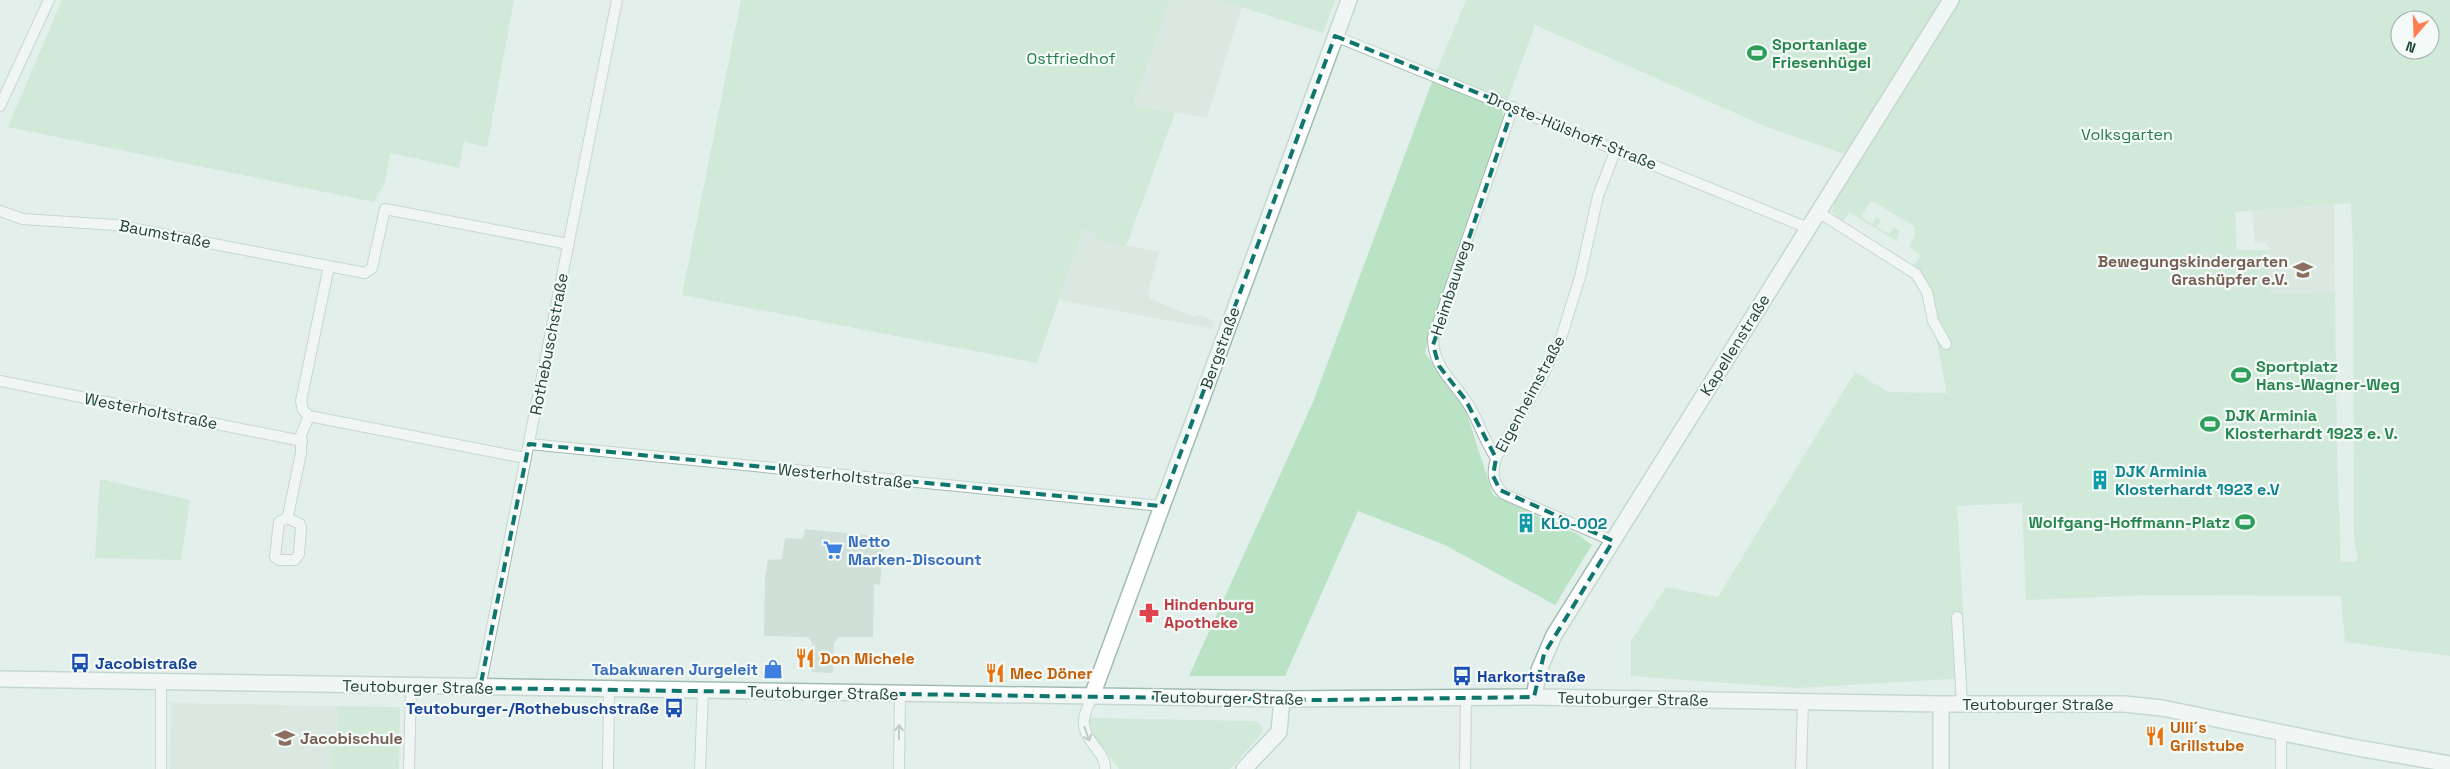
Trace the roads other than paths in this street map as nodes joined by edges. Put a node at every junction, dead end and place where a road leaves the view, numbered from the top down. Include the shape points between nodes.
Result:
1 (49, 0) edge
2 (617, 0) edge
3 (1348, 0) edge
4 (1951, 0) edge
5 (1335, 36) junction
6 (0, 106) edge
7 (1513, 107) junction
8 (1616, 149) junction
9 (0, 211) edge
10 (1818, 212) junction
11 (1808, 228) junction
12 (568, 244) junction
13 (329, 266) junction
14 (1946, 344) dead end
15 (0, 381) edge
16 (309, 416) junction
17 (302, 441) junction
18 (529, 444) junction
19 (525, 458) junction
20 (1496, 458) junction
21 (1161, 506) junction
22 (287, 518) dead end
23 (1613, 541) junction
24 (1957, 617) dead end
25 (0, 679) edge
26 (161, 683) junction
27 (411, 686) junction
28 (480, 688) junction
29 (609, 690) junction
30 (703, 691) junction
31 (900, 694) junction
32 (1092, 696) junction
33 (1534, 697) junction
34 (1466, 698) junction
35 (1282, 700) junction
36 (1803, 702) junction
37 (1941, 704) junction
38 (1962, 704) junction
39 (2280, 733) junction
40 (2450, 764) edge
41 (161, 769) edge
42 (409, 769) edge
43 (608, 769) edge
44 (700, 769) edge
45 (899, 769) edge
46 (1105, 769) edge
47 (1244, 769) edge
48 (1465, 769) edge
49 (1801, 769) edge
50 (1941, 769) edge
51 (2281, 769) edge

1 - 6 street
2 - 12 street, Rothebuschstraße
3 - 5 main road, Bergstraße
4 - 10 main road, Kapellenstraße
5 - 7 street, Droste-Hülshoff-Straße
5 - 21 main road, Bergstraße
7 - 8 street, Droste-Hülshoff-Straße
7 - 20 street, Heimbauweg via 1434,338 1434,353 1439,366 1465,398
8 - 11 street, Droste-Hülshoff-Straße
8 - 20 street, Eigenheimstraße via 1598,196 1578,285 1561,338
9 - 13 street, Baumstraße via 23,219 116,225
10 - 11 main road, Kapellenstraße
10 - 14 street via 1916,274 1927,292 1934,321
11 - 23 main road, Kapellenstraße
12 - 13 street, Baumstraße via 385,208 370,271 365,273
12 - 18 street, Rothebuschstraße
13 - 16 street via 301,401
15 - 17 street, Westerholtstraße
16 - 17 street via 301,434
16 - 19 street
17 - 22 street
18 - 19 street, Rothebuschstraße
18 - 21 street, Westerholtstraße
19 - 28 street, Rothebuschstraße
20 - 23 street, Eigenheimstraße via 1493,476 1496,486 1504,494
21 - 32 main road, Bergstraße
23 - 33 main road, Kapellenstraße via 1544,654
24 - 38 street
25 - 26 main road, Teutoburger Straße
26 - 27 main road, Teutoburger Straße
26 - 41 street
27 - 28 main road, Teutoburger Straße
27 - 42 street
28 - 29 main road, Teutoburger Straße
29 - 30 main road, Teutoburger Straße
29 - 43 street
30 - 31 main road, Teutoburger Straße
30 - 44 street
31 - 32 main road, Teutoburger Straße
45 -> 31 street
32 - 35 main road, Teutoburger Straße
32 -> 46 street via 1084,718 1085,731 1105,763
33 - 34 main road, Teutoburger Straße
33 - 36 main road, Teutoburger Straße
34 - 35 main road, Teutoburger Straße
34 - 48 street
35 - 47 main road via 1279,732
36 - 37 main road, Teutoburger Straße
36 - 49 street
37 - 38 main road, Teutoburger Straße
37 - 50 main road
38 - 39 main road, Teutoburger Straße via 2124,704 2162,708
39 - 40 main road, Teutoburger Straße
39 - 51 street

